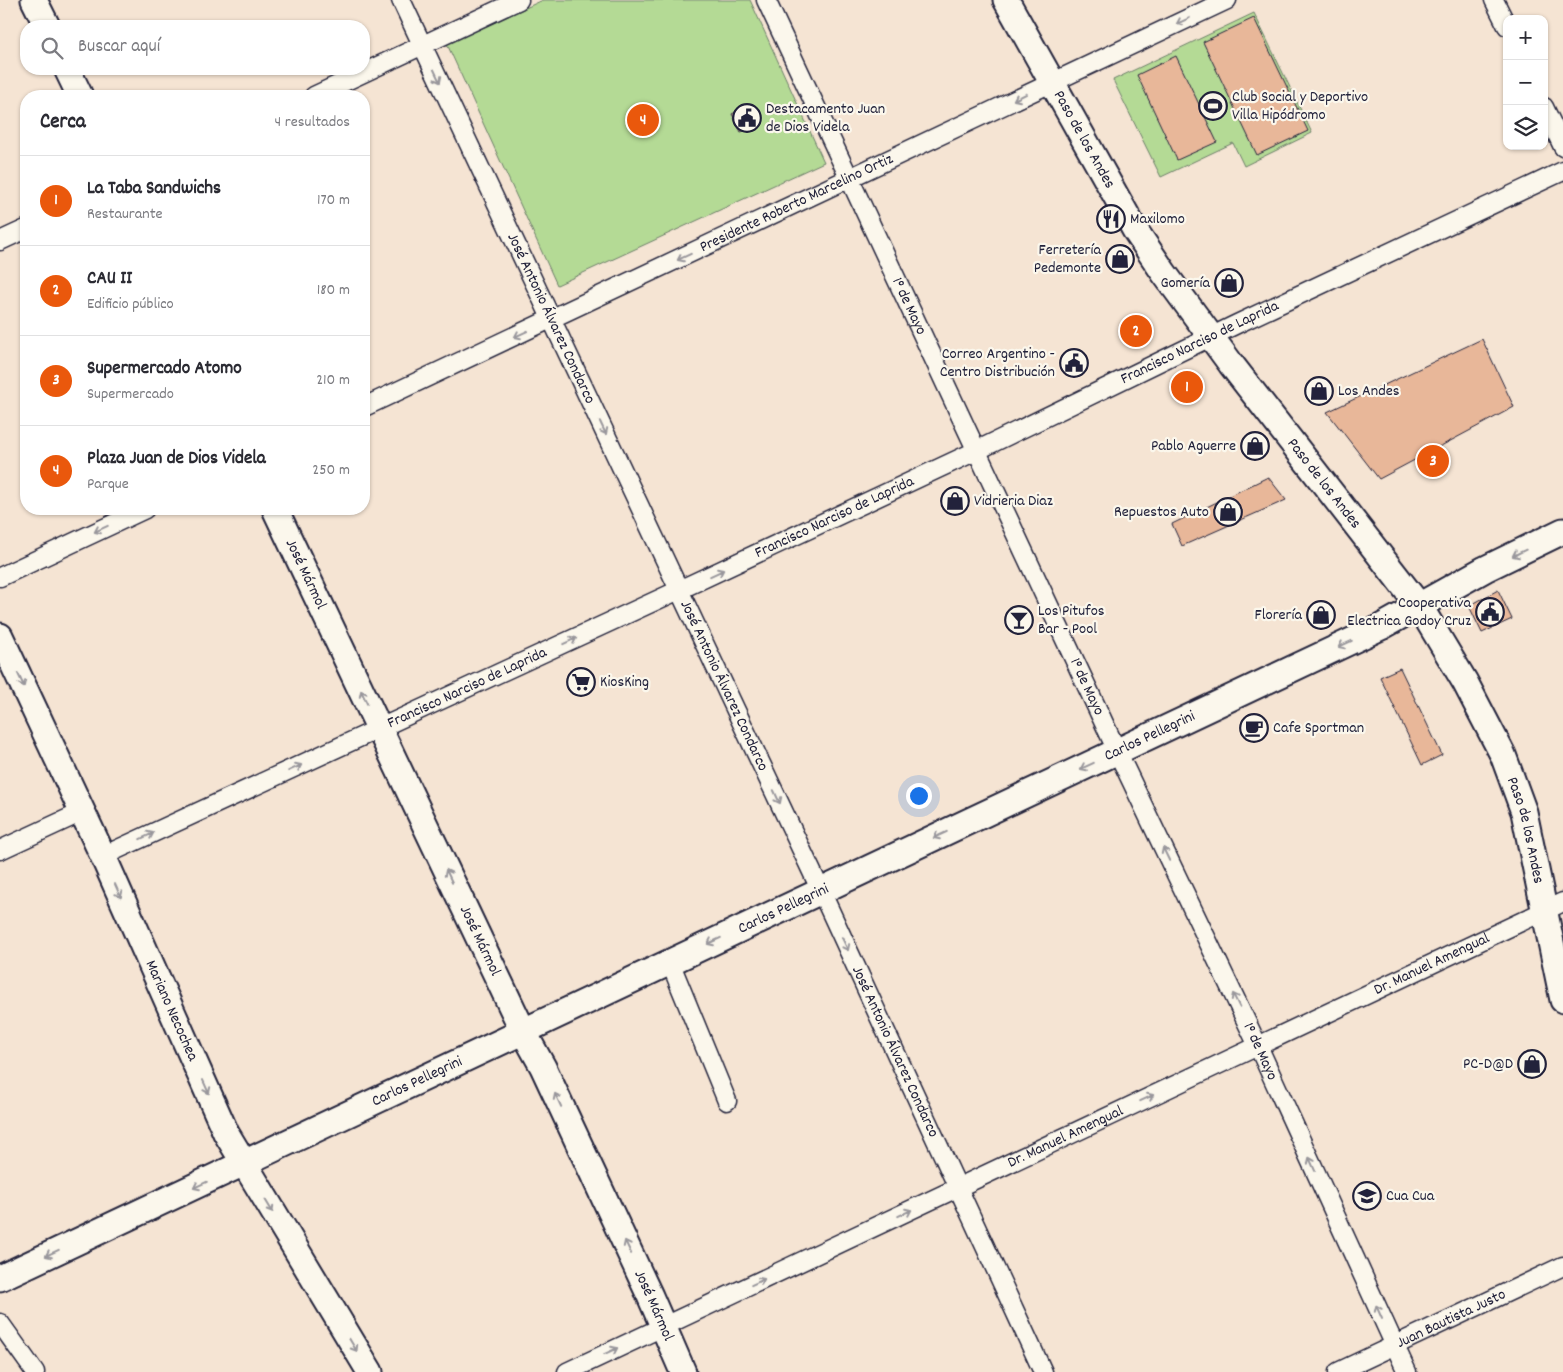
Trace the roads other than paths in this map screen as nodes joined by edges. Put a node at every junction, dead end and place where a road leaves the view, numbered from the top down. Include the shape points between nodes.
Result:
1 (34, 0) edge
2 (401, 0) edge
3 (518, 0) edge
4 (766, 0) edge
5 (1006, 0) edge
6 (1227, 0) edge
7 (1494, 0) edge
8 (1503, 18) edge
9 (44, 20) edge
10 (422, 46) junction
11 (370, 70) edge
12 (70, 75) edge
13 (359, 75) edge
14 (1051, 82) junction
15 (77, 90) edge
16 (327, 90) edge
17 (1548, 115) edge
18 (1563, 147) edge
19 (1563, 171) edge
20 (850, 179) junction
21 (20, 232) edge
22 (0, 241) edge
23 (552, 319) junction
24 (1210, 337) junction
25 (370, 404) edge
26 (978, 450) junction
27 (132, 515) edge
28 (278, 515) edge
29 (1563, 532) edge
30 (0, 577) edge
31 (680, 590) junction
32 (1420, 607) junction
33 (0, 636) edge
34 (380, 729) junction
35 (1117, 752) junction
36 (82, 812) junction
37 (0, 850) edge
38 (103, 856) junction
39 (821, 891) junction
40 (1554, 906) edge
41 (670, 962) junction
42 (1563, 1000) edge
43 (523, 1031) junction
44 (1258, 1046) junction
45 (727, 1101) dead end
46 (244, 1164) junction
47 (958, 1188) junction
48 (1563, 1266) edge
49 (0, 1278) edge
50 (0, 1324) edge
51 (662, 1327) junction
52 (1394, 1346) junction
53 (34, 1372) edge
54 (370, 1372) edge
55 (567, 1372) edge
56 (683, 1372) edge
57 (1044, 1372) edge
58 (1338, 1372) edge
59 (1407, 1372) edge

1 - 9 street
2 - 10 street, José Antonio Álvarez Condarco
3 - 10 street
4 - 20 street, 1° de Mayo
5 - 14 street, Paso de los Andes
6 -> 14 street, Presidente Roberto Marcelino Ortiz
7 - 8 street
10 - 11 street
10 -> 23 street, José Antonio Álvarez Condarco
12 - 15 street
13 - 16 street
14 -> 20 street, Presidente Roberto Marcelino Ortiz
14 - 24 street, Paso de los Andes via 1136,230
17 - 18 street
19 - 24 street, Francisco Narciso de Laprida
20 -> 23 street, Presidente Roberto Marcelino Ortiz
20 - 26 street, 1° de Mayo
21 - 22 street
23 -> 25 street, Presidente Roberto Marcelino Ortiz
23 -> 31 street, José Antonio Álvarez Condarco
24 - 26 street, Francisco Narciso de Laprida
24 - 32 street, Paso de los Andes
31 -> 26 street, Francisco Narciso de Laprida
26 - 35 street, 1° de Mayo
27 -> 30 street
34 -> 28 street, José Mármol
29 -> 32 street, Carlos Pellegrini via 1485,569
34 -> 31 street, Francisco Narciso de Laprida
31 -> 39 street, José Antonio Álvarez Condarco
32 -> 35 street, Carlos Pellegrini
32 - 40 street, Paso de los Andes via 1483,716 1515,785
33 -> 36 street, Mariano Necochea
38 -> 34 street, Francisco Narciso de Laprida
43 -> 34 street, José Mármol
35 -> 39 street, Carlos Pellegrini
44 -> 35 street, 1° de Mayo
36 - 37 street
36 - 38 street, Mariano Necochea
38 -> 46 street, Mariano Necochea via 226,1133
39 -> 41 street, Carlos Pellegrini
39 -> 47 street, José Antonio Álvarez Condarco
40 - 42 street, Paso de los Andes
40 - 44 street, Dr. Manuel Amengual
41 - 43 street, Carlos Pellegrini
41 - 45 street
43 - 46 street, Carlos Pellegrini
51 -> 43 street, José Mármol via 543,1067
47 -> 44 street, Dr. Manuel Amengual
52 -> 44 street, 1° de Mayo
46 -> 49 street, Carlos Pellegrini
46 -> 54 street, Mariano Necochea
51 -> 47 street, Dr. Manuel Amengual
47 - 57 street, José Antonio Álvarez Condarco
48 - 52 street, Juan Bautista Justo
50 - 53 street
55 -> 51 street, Dr. Manuel Amengual
51 - 56 street, José Mármol
52 - 58 street, Juan Bautista Justo
52 - 59 street, 1° de Mayo

